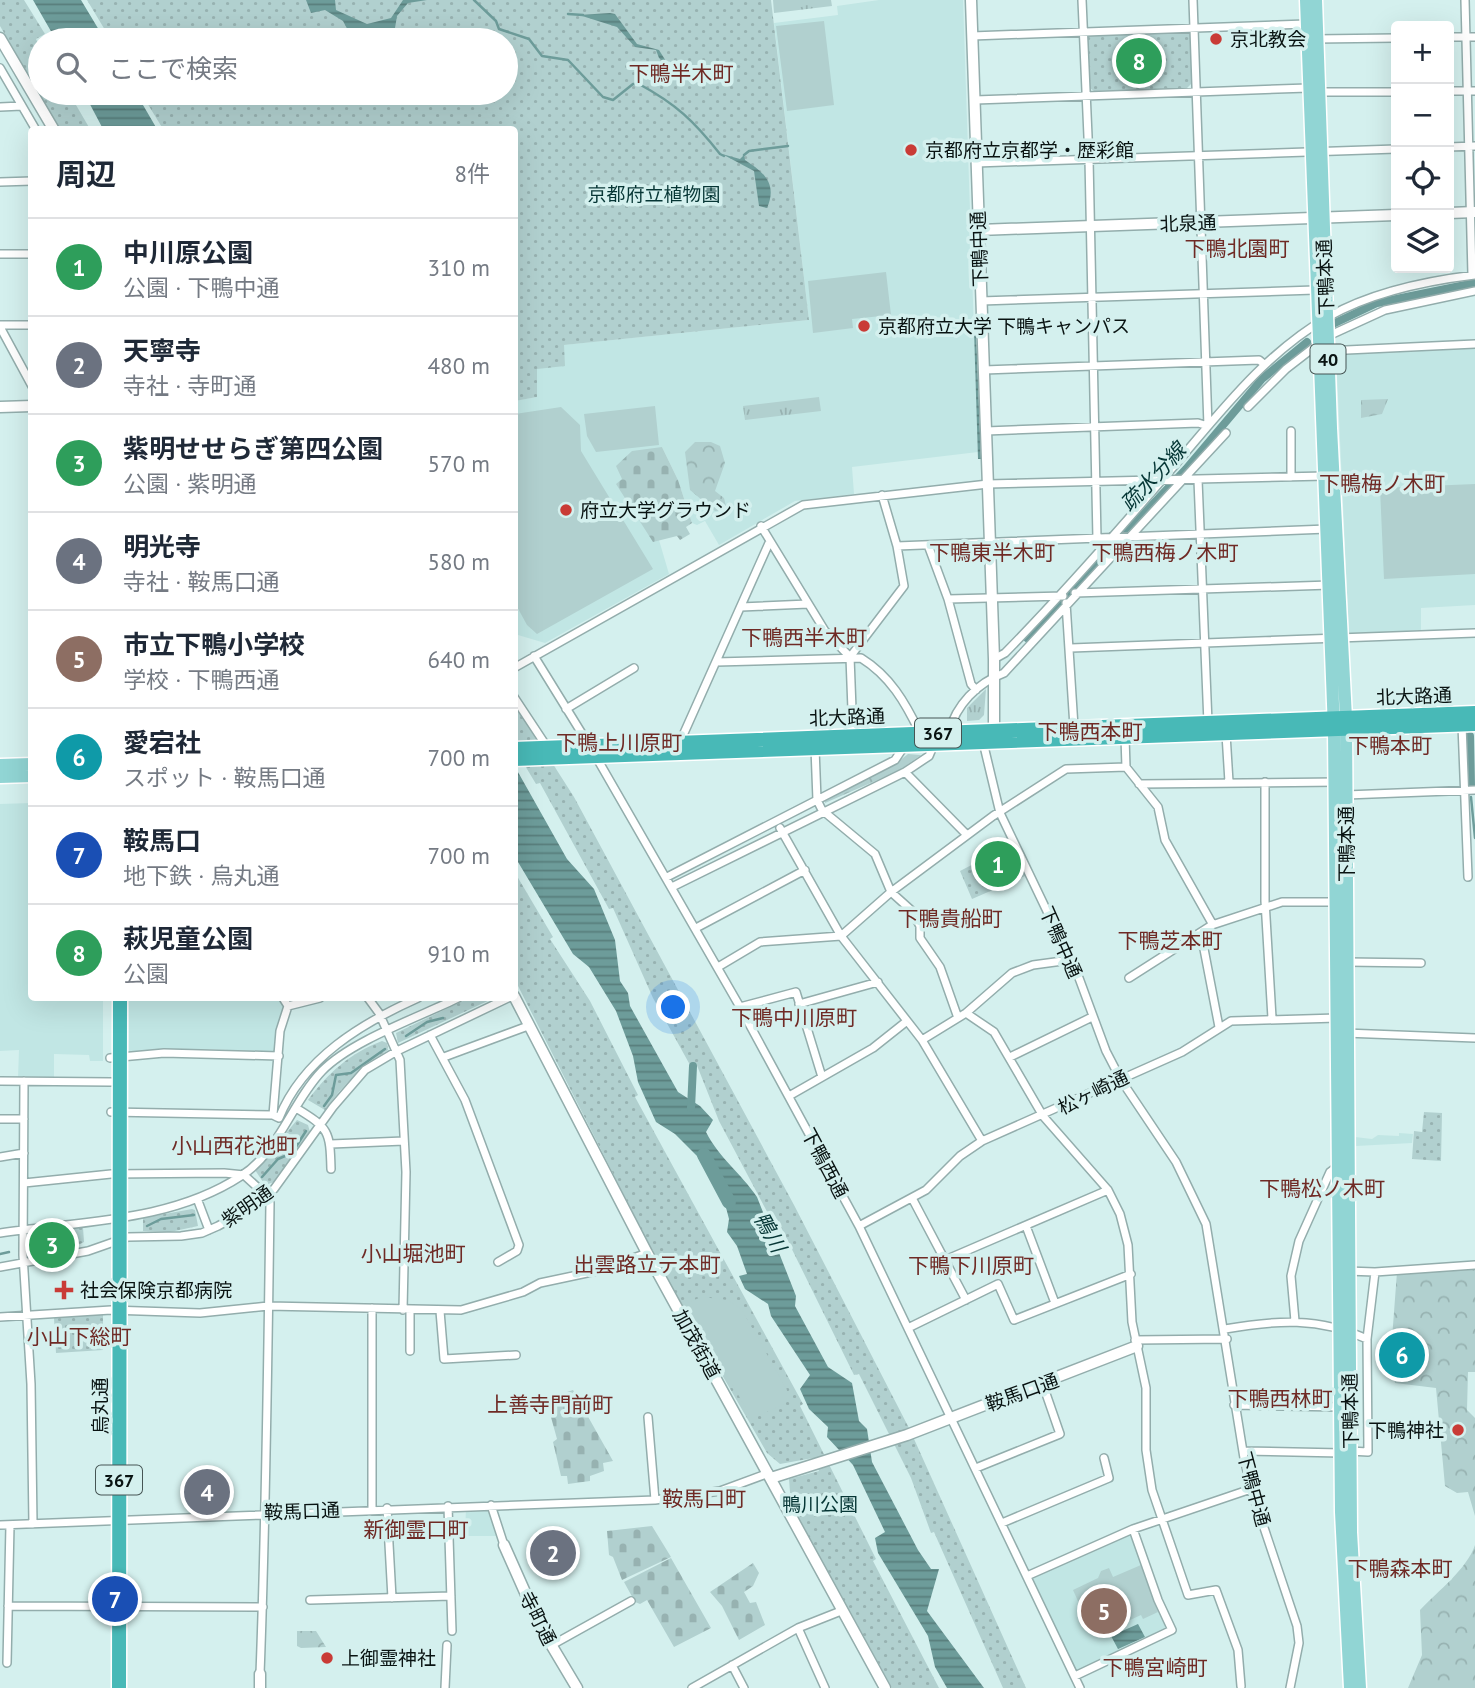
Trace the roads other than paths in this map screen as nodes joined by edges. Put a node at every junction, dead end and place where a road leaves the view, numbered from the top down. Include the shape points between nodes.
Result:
1 (971, 0) edge
2 (1082, 0) edge
3 (1193, 0) edge
4 (1306, 0) edge
5 (1316, 0) edge
6 (1465, 0) edge
7 (1307, 24) junction
8 (1194, 28) junction
9 (1084, 31) junction
10 (972, 36) junction
11 (1454, 37) edge
12 (1465, 37) junction
13 (1475, 37) edge
14 (0, 38) edge
15 (1391, 38) edge
16 (1312, 39) junction
17 (0, 68) edge
18 (28, 86) edge
19 (1313, 90) junction
20 (1471, 91) edge
21 (1196, 92) junction
22 (1391, 92) edge
23 (1087, 96) junction
24 (975, 100) junction
25 (39, 105) edge
26 (22, 106) junction
27 (0, 107) edge
28 (34, 126) edge
29 (52, 126) edge
30 (1454, 147) edge
31 (1472, 147) edge
32 (1391, 149) edge
33 (1315, 152) junction
34 (1198, 155) junction
35 (1089, 159) junction
36 (976, 163) junction
37 (28, 181) edge
38 (0, 182) edge
39 (1473, 212) edge
40 (1454, 213) edge
41 (1391, 215) edge
42 (1317, 218) junction
43 (1200, 222) junction
44 (1091, 226) junction
45 (979, 230) junction
46 (0, 254) edge
47 (28, 254) edge
48 (1474, 275) edge
49 (1315, 290) junction
50 (1475, 291) edge
51 (1203, 293) junction
52 (1092, 297) junction
53 (981, 301) junction
54 (1321, 322) junction
55 (28, 325) edge
56 (0, 326) edge
57 (1475, 344) edge
58 (1320, 347) junction
59 (1205, 362) junction
60 (1264, 364) junction
61 (1093, 366) junction
62 (984, 370) junction
63 (28, 378) edge
64 (28, 406) edge
65 (0, 407) edge
66 (1248, 407) dead end
67 (1094, 425) junction
68 (1208, 426) junction
69 (986, 431) junction
70 (1291, 431) dead end
71 (1226, 433) dead end
72 (1328, 476) junction
73 (1291, 477) junction
74 (1163, 480) junction
75 (1183, 480) junction
76 (1198, 480) junction
77 (1095, 482) junction
78 (988, 484) junction
79 (883, 495) junction
80 (761, 526) junction
81 (1331, 529) junction
82 (1200, 535) junction
83 (1111, 538) junction
84 (1129, 538) junction
85 (1097, 539) junction
86 (769, 542) junction
87 (990, 543) junction
88 (928, 545) junction
89 (897, 546) junction
90 (1334, 585) junction
91 (1202, 590) junction
92 (1062, 595) junction
93 (992, 598) junction
94 (1071, 598) junction
95 (948, 599) junction
96 (808, 604) junction
97 (741, 607) junction
98 (1475, 633) edge
99 (1336, 639) junction
100 (1205, 644) junction
101 (1071, 648) junction
102 (534, 656) junction
103 (849, 657) junction
104 (994, 659) junction
105 (716, 662) junction
106 (518, 666) edge
107 (634, 668) dead end
108 (994, 676) junction
109 (976, 690) junction
110 (518, 704) edge
111 (566, 709) junction
112 (1475, 713) edge
113 (1208, 723) junction
114 (1340, 724) junction
115 (1468, 725) edge
116 (1074, 727) junction
117 (994, 731) junction
118 (949, 733) junction
119 (920, 734) junction
120 (1226, 734) junction
121 (853, 736) junction
122 (1125, 737) junction
123 (680, 742) junction
124 (983, 742) junction
125 (934, 744) junction
126 (905, 745) junction
127 (518, 748) edge
128 (815, 748) junction
129 (592, 750) junction
130 (546, 751) junction
131 (518, 758) edge
132 (28, 764) edge
133 (0, 765) edge
134 (1126, 767) junction
135 (905, 772) junction
136 (28, 776) edge
137 (0, 777) edge
138 (1229, 782) junction
139 (1265, 782) junction
140 (1139, 784) junction
141 (1342, 786) junction
142 (1464, 790) junction
143 (1475, 790) edge
144 (817, 800) junction
145 (822, 810) junction
146 (1000, 813) junction
147 (773, 823) junction
148 (782, 830) junction
149 (967, 835) junction
150 (1471, 845) edge
151 (805, 870) junction
152 (667, 877) junction
153 (1468, 877) dead end
154 (672, 887) junction
155 (891, 892) junction
156 (1336, 902) junction
157 (1265, 906) junction
158 (1213, 925) junction
159 (695, 928) junction
160 (1197, 935) junction
161 (841, 936) junction
162 (1070, 960) junction
163 (1346, 962) junction
164 (1422, 963) dead end
165 (718, 967) junction
166 (1129, 978) dead end
167 (878, 982) junction
168 (111, 1001) edge
169 (120, 1001) edge
170 (285, 1001) edge
171 (308, 1001) edge
172 (370, 1001) edge
173 (411, 1001) edge
174 (452, 1001) edge
175 (502, 1001) edge
176 (516, 1001) edge
177 (799, 1004) junction
178 (288, 1006) junction
179 (740, 1007) junction
180 (966, 1013) junction
181 (380, 1015) junction
182 (1092, 1017) junction
183 (958, 1018) junction
184 (1272, 1018) junction
185 (1342, 1018) junction
186 (907, 1021) junction
187 (528, 1026) junction
188 (1219, 1027) junction
189 (388, 1032) junction
190 (1342, 1033) junction
191 (430, 1035) junction
192 (1475, 1038) edge
193 (922, 1040) junction
194 (397, 1051) junction
195 (279, 1056) junction
196 (444, 1057) junction
197 (1010, 1057) junction
198 (115, 1058) junction
199 (822, 1077) junction
200 (1121, 1080) junction
201 (0, 1081) edge
202 (24, 1081) junction
203 (111, 1082) junction
204 (789, 1096) junction
205 (296, 1108) junction
206 (115, 1112) junction
207 (1043, 1116) junction
208 (280, 1118) junction
209 (0, 1119) edge
210 (24, 1119) junction
211 (321, 1123) junction
212 (404, 1141) junction
213 (982, 1141) junction
214 (331, 1144) junction
215 (24, 1153) junction
216 (0, 1157) edge
217 (1342, 1166) junction
218 (331, 1169) dead end
219 (115, 1174) junction
220 (244, 1175) junction
221 (24, 1183) junction
222 (1108, 1190) junction
223 (267, 1196) junction
224 (912, 1198) junction
225 (198, 1201) junction
226 (115, 1217) junction
227 (859, 1226) junction
228 (1027, 1226) junction
229 (24, 1230) junction
230 (209, 1230) junction
231 (0, 1233) edge
232 (115, 1242) junction
233 (647, 1253) junction
234 (945, 1261) junction
235 (498, 1262) dead end
236 (24, 1263) junction
237 (1475, 1265) edge
238 (0, 1267) edge
239 (1343, 1271) junction
240 (1375, 1272) junction
241 (1131, 1274) junction
242 (966, 1300) junction
243 (1055, 1303) junction
244 (268, 1306) junction
245 (372, 1308) junction
246 (115, 1310) junction
247 (407, 1310) junction
248 (440, 1311) junction
249 (27, 1316) junction
250 (0, 1317) edge
251 (1294, 1321) junction
252 (908, 1328) junction
253 (1344, 1328) junction
254 (1225, 1329) junction
255 (1227, 1339) junction
256 (1367, 1339) junction
257 (1136, 1343) junction
258 (410, 1351) dead end
259 (516, 1355) dead end
260 (1043, 1385) junction
261 (1234, 1405) junction
262 (1340, 1407) junction
263 (648, 1416) dead end
264 (952, 1418) junction
265 (1243, 1451) junction
266 (1345, 1452) junction
267 (1104, 1458) dead end
268 (976, 1468) junction
269 (770, 1476) junction
270 (1251, 1489) junction
271 (655, 1500) junction
272 (491, 1505) junction
273 (448, 1506) junction
274 (372, 1508) junction
275 (387, 1508) junction
276 (265, 1513) junction
277 (1162, 1519) junction
278 (115, 1522) junction
279 (1002, 1523) junction
280 (33, 1524) junction
281 (0, 1525) edge
282 (10, 1525) junction
283 (1133, 1529) junction
284 (504, 1545) joint
285 (1027, 1576) junction
286 (451, 1596) junction
287 (392, 1598) junction
288 (310, 1600) dead end
289 (631, 1601) dead end
290 (8, 1606) junction
291 (114, 1607) junction
292 (263, 1607) junction
293 (841, 1611) junction
294 (798, 1628) junction
295 (452, 1631) dead end
296 (447, 1645) dead end
297 (552, 1645) junction
298 (7, 1663) dead end
299 (732, 1665) junction
300 (260, 1674) joint
301 (1075, 1676) junction
302 (1241, 1686) dead end
303 (822, 1687) edge
304 (110, 1688) edge
305 (119, 1688) edge
306 (260, 1688) edge
307 (445, 1688) edge
308 (578, 1688) edge
309 (692, 1688) edge
310 (744, 1688) edge
311 (885, 1688) edge
312 (1080, 1688) edge
313 (1290, 1688) edge
314 (1350, 1688) edge
315 (1360, 1688) edge

1 - 10 street, 下鴨中通
2 - 9 street
3 - 8 street
4 - 7 main road, 下鴨本通 / 40
5 - 16 main road, 下鴨本通 / 40
6 - 12 street
7 - 8 street
7 - 16 main road, 下鴨本通 / 40
8 - 9 street
8 - 21 street
9 - 10 street
9 - 23 street
10 - 24 street, 下鴨中通
11 - 12 street
12 - 13 street
12 - 20 street
14 - 18 street
15 - 16 street
16 - 19 main road, 下鴨本通 / 40
17 - 26 street
19 - 21 street
19 - 22 street
19 - 33 main road, 下鴨本通 / 40
20 - 31 street
21 - 23 street
21 - 34 street
23 - 24 street
23 - 35 street
24 - 36 street, 下鴨中通
25 - 29 street
26 - 27 street
26 - 28 street
30 - 31 street
31 - 39 street
32 - 33 street
33 - 34 street
33 - 42 main road, 下鴨本通 / 40
34 - 35 street
34 - 43 street
35 - 36 street
35 - 44 street
36 - 45 street, 下鴨中通
37 - 38 street
39 - 40 street
39 - 48 street
41 - 42 street, 北泉通
42 - 43 street, 北泉通
42 - 49 main road, 下鴨本通 / 40
42 - 54 main road, 下鴨本通 / 40
43 - 44 street, 北泉通
43 - 51 street
44 - 45 street, 北泉通
44 - 52 street
45 - 53 street, 下鴨中通
46 - 47 street
48 - 54 street via 1398,289
49 - 51 street
49 - 54 main road, 下鴨本通 / 40
50 - 58 street via 1385,310
51 - 52 street
51 - 59 street
52 - 53 street
52 - 61 street
53 - 62 street, 下鴨中通
54 - 58 main road, 下鴨本通 / 40
54 - 60 street
55 - 56 street
56 - 63 street
57 - 58 street
58 - 66 street via 1286,369
58 - 72 main road, 下鴨本通 / 40
59 - 60 street via 1259,360
59 - 61 street
59 - 68 street
60 - 68 street
61 - 62 street
61 - 67 street
62 - 69 street, 下鴨中通
64 - 65 street
67 - 68 street
67 - 69 street
67 - 77 street
68 - 74 street
69 - 78 street, 下鴨中通
70 - 73 street
71 - 75 street
72 - 73 street
72 - 81 main road, 下鴨本通 / 40
73 - 76 street
74 - 75 street
74 - 77 street
74 - 83 street
75 - 76 street
75 - 84 street
76 - 82 street
77 - 78 street
77 - 85 street
78 - 79 street
78 - 87 street, 下鴨中通
79 - 80 street via 803,505
79 - 89 street
80 - 86 street
80 - 102 street
81 - 82 street
81 - 90 main road, 下鴨本通 / 40
82 - 84 street
82 - 91 street
83 - 84 street
83 - 85 street
83 - 92 street
84 - 94 street
85 - 87 street
86 - 96 street
86 - 97 street
87 - 88 street
87 - 93 street, 下鴨中通
88 - 89 street
88 - 95 street
89 - 103 street via 904,586
90 - 91 street
90 - 99 main road, 下鴨本通 / 40
91 - 94 street
91 - 100 street
92 - 93 street
92 - 94 street
92 - 104 street
93 - 95 street
93 - 104 street, 下鴨中通
94 - 101 street
94 - 108 street via 1004,673
95 - 109 street
96 - 97 street
96 - 103 street
97 - 105 street
98 - 99 street
99 - 100 street
99 - 114 main road, 下鴨本通 / 40
100 - 101 street
100 - 113 street
101 - 116 street
102 - 106 street
102 - 111 street, 下鴨西通
103 - 105 street
103 - 119 street via 861,658 879,669 900,694
103 - 121 street
104 - 108 street, 下鴨中通
105 - 123 street
107 - 111 street
108 - 109 street
108 - 117 street, 下鴨中通
109 - 118 street via 954,714
110 - 130 street
111 - 129 street, 下鴨西通
112 - 114 highway, 北大路通 / 367
113 - 114 highway, 北大路通 / 367
113 - 116 highway, 北大路通 / 367
114 - 115 highway, 北大路通 / 367
114 - 120 highway, 北大路通 / 367
114 - 141 main road, 下鴨本通
115 - 142 street
116 - 117 highway, 北大路通 / 367
117 - 118 highway, 北大路通 / 367
117 - 124 street
118 - 119 highway, 北大路通 / 367
119 - 121 highway, 北大路通 / 367
120 - 122 highway, 北大路通 / 367
120 - 138 street
121 - 123 highway, 北大路通 / 367
122 - 124 highway, 北大路通 / 367
122 - 134 street
123 - 129 highway, 北大路通 / 367
124 - 125 highway, 北大路通 / 367
124 - 146 street, 下鴨中通
125 - 126 highway, 北大路通 / 367
125 - 135 street via 929,755
126 - 128 highway, 北大路通 / 367
126 - 144 street via 895,760
127 - 130 highway, 北大路通 / 367
128 - 129 highway, 北大路通 / 367
128 - 144 street
129 - 130 highway, 北大路通 / 367
129 - 152 street, 下鴨西通
130 - 131 highway, 北大路通 / 367
132 - 133 main road
134 - 140 street
134 - 146 street via 1066,769
135 - 145 street
135 - 149 street
136 - 137 main road
138 - 139 street
138 - 140 street
139 - 141 street
139 - 157 street
140 - 158 street via 1158,807 1170,850
141 - 142 street
141 - 156 main road, 下鴨本通
141 - 163 main road, 下鴨本通
142 - 143 street
142 - 150 street
144 - 145 street
144 - 147 street
145 - 148 street
145 - 155 street via 875,855
146 - 149 street
146 - 162 street, 下鴨中通
147 - 148 street
147 - 152 street
148 - 151 street
148 - 154 street
149 - 155 street
150 - 153 street
151 - 159 street
151 - 161 street
152 - 154 street, 下鴨西通
154 - 159 street, 下鴨西通
155 - 161 street
155 - 183 street via 911,910 920,926 920,938 940,967
156 - 157 street
156 - 185 main road, 下鴨本通
157 - 158 street
157 - 184 street
158 - 160 street
159 - 165 street, 下鴨西通
160 - 166 street
160 - 188 street via 1205,949
161 - 165 street via 760,942
161 - 167 street
162 - 180 street via 1033,965 1012,974
162 - 182 street, 下鴨中通
163 - 164 street
163 - 185 main road, 下鴨本通
165 - 179 street, 下鴨西通
167 - 177 street
167 - 186 street
168 - 198 highway, 烏丸通 / 367
169 - 198 highway, 烏丸通 / 367
170 - 178 street
171 - 178 street
172 - 181 street
173 - 181 street
174 - 189 street, 紫明通
175 - 191 street, 紫明通
176 - 187 street, 加茂街道
177 - 179 street via 796,992
177 - 199 street
178 - 195 street
179 - 204 street, 下鴨西通
180 - 183 street
180 - 197 street via 994,1032
181 - 189 street
181 - 208 street via 313,1067
182 - 197 street
182 - 200 street, 下鴨中通
183 - 193 street
184 - 185 street, 松ヶ崎通
184 - 188 street, 松ヶ崎通 via 1231,1021
185 - 190 main road, 下鴨本通
186 - 193 street
186 - 199 street via 873,1048
187 - 196 street
187 - 233 street, 加茂街道
188 - 200 street, 松ヶ崎通 via 1182,1052
189 - 194 street
189 - 205 street, 紫明通 via 346,1051 322,1071
190 - 192 street
190 - 217 main road, 下鴨本通
191 - 194 street, 紫明通
191 - 196 street
193 - 213 street
194 - 211 street, 紫明通 via 365,1070
194 - 212 street
195 - 198 street via 164,1053
195 - 208 street
196 - 235 street via 482,1142 519,1245
197 - 207 street
198 - 203 highway, 烏丸通 / 367
198 - 206 highway, 烏丸通 / 367
199 - 204 street
200 - 207 street, 松ヶ崎通
200 - 254 street, 下鴨中通 via 1176,1161 1206,1224
201 - 202 street
202 - 203 street
202 - 210 street
203 - 206 highway, 烏丸通 / 367
204 - 227 street, 下鴨西通
205 - 208 street, 紫明通
205 - 211 street
206 - 208 street
206 - 219 highway, 烏丸通 / 367
207 - 213 street, 松ヶ崎通
207 - 222 street
208 - 220 street, 紫明通 via 268,1149
209 - 210 street
210 - 215 street
211 - 214 street
211 - 223 street, 紫明通
212 - 214 street
212 - 247 street
213 - 224 street, 松ヶ崎通
214 - 218 street
215 - 216 street
215 - 221 street
217 - 239 main road, 下鴨本通
217 - 251 street via 1325,1182 1299,1241 1290,1276
219 - 220 street
219 - 221 street
219 - 226 highway, 烏丸通 / 367
220 - 223 street
220 - 225 street, 紫明通
221 - 229 street
222 - 228 street
222 - 241 street via 1124,1223
223 - 230 street, 紫明通
223 - 244 street
224 - 227 street, 松ヶ崎通
224 - 234 street
225 - 226 street, 紫明通
225 - 230 street
226 - 229 street, 紫明通
226 - 232 highway, 烏丸通 / 367
227 - 252 street, 下鴨西通
228 - 234 street
228 - 243 street
229 - 231 street, 紫明通
229 - 236 street
230 - 232 street, 紫明通
232 - 236 street, 紫明通
232 - 246 highway, 烏丸通 / 367
233 - 248 street via 601,1270 540,1283 480,1307
233 - 269 street, 加茂街道
234 - 242 street
236 - 238 street, 紫明通
236 - 249 street
237 - 240 street
239 - 240 street
239 - 253 main road, 下鴨本通
240 - 256 street
241 - 243 street
241 - 257 street
242 - 243 street via 998,1284 1014,1320
242 - 252 street
244 - 245 street
244 - 246 street via 200,1312
244 - 276 street
245 - 247 street
245 - 274 street
246 - 249 street
246 - 278 highway, 烏丸通 / 367
247 - 248 street
247 - 258 street
248 - 259 street via 444,1359
249 - 250 street
249 - 280 street
251 - 253 street
251 - 254 street
252 - 264 street, 下鴨西通
253 - 256 street
253 - 262 main road, 下鴨本通
253 - 266 main road, 下鴨本通
254 - 255 street, 下鴨中通
255 - 257 street, 鞍馬口通
255 - 261 street, 下鴨中通
256 - 266 street via 1368,1452
257 - 260 street, 鞍馬口通
257 - 277 street via 1146,1388 1146,1450
260 - 264 street, 鞍馬口通
260 - 268 street via 1060,1434
261 - 262 street
261 - 265 street, 下鴨中通
262 - 266 main road, 下鴨本通
263 - 271 street
264 - 268 street, 下鴨西通
264 - 269 street, 鞍馬口通 via 818,1465
265 - 266 street
265 - 270 street, 下鴨中通
266 - 314 main road, 下鴨本通
266 - 315 main road, 下鴨本通
267 - 279 street via 1109,1478
268 - 279 street, 下鴨西通
269 - 271 street, 鞍馬口通 via 720,1491
269 - 293 street, 加茂街道
270 - 277 street
270 - 313 street, 下鴨中通 via 1297,1626 1299,1643
271 - 272 street, 鞍馬口通
272 - 273 street, 鞍馬口通
272 - 284 street, 寺町通
273 - 275 street, 鞍馬口通
273 - 286 street
274 - 275 street, 鞍馬口通
274 - 276 street, 鞍馬口通
275 - 287 street
276 - 278 street, 鞍馬口通
276 - 292 street
277 - 283 street
277 - 302 street via 1188,1595 1216,1590 1238,1650
278 - 280 street, 鞍馬口通
278 - 291 highway, 烏丸通 / 367
279 - 285 street, 下鴨西通
280 - 282 street, 鞍馬口通
281 - 282 street, 鞍馬口通
282 - 290 street
283 - 285 street
283 - 301 street via 1172,1630
284 - 297 street, 寺町通 via 528,1604
285 - 301 street, 下鴨西通
286 - 287 street
286 - 295 street
287 - 288 street
289 - 297 street
290 - 291 street
290 - 298 street
291 - 292 street
291 - 304 highway, 烏丸通 / 367
291 - 305 highway, 烏丸通 / 367
292 - 300 street
293 - 294 street
293 - 311 street, 加茂街道
294 - 299 street
294 - 303 street
296 - 307 street
297 - 308 street, 寺町通
299 - 309 street
299 - 310 street
300 - 306 street
301 - 312 street, 下鴨西通

